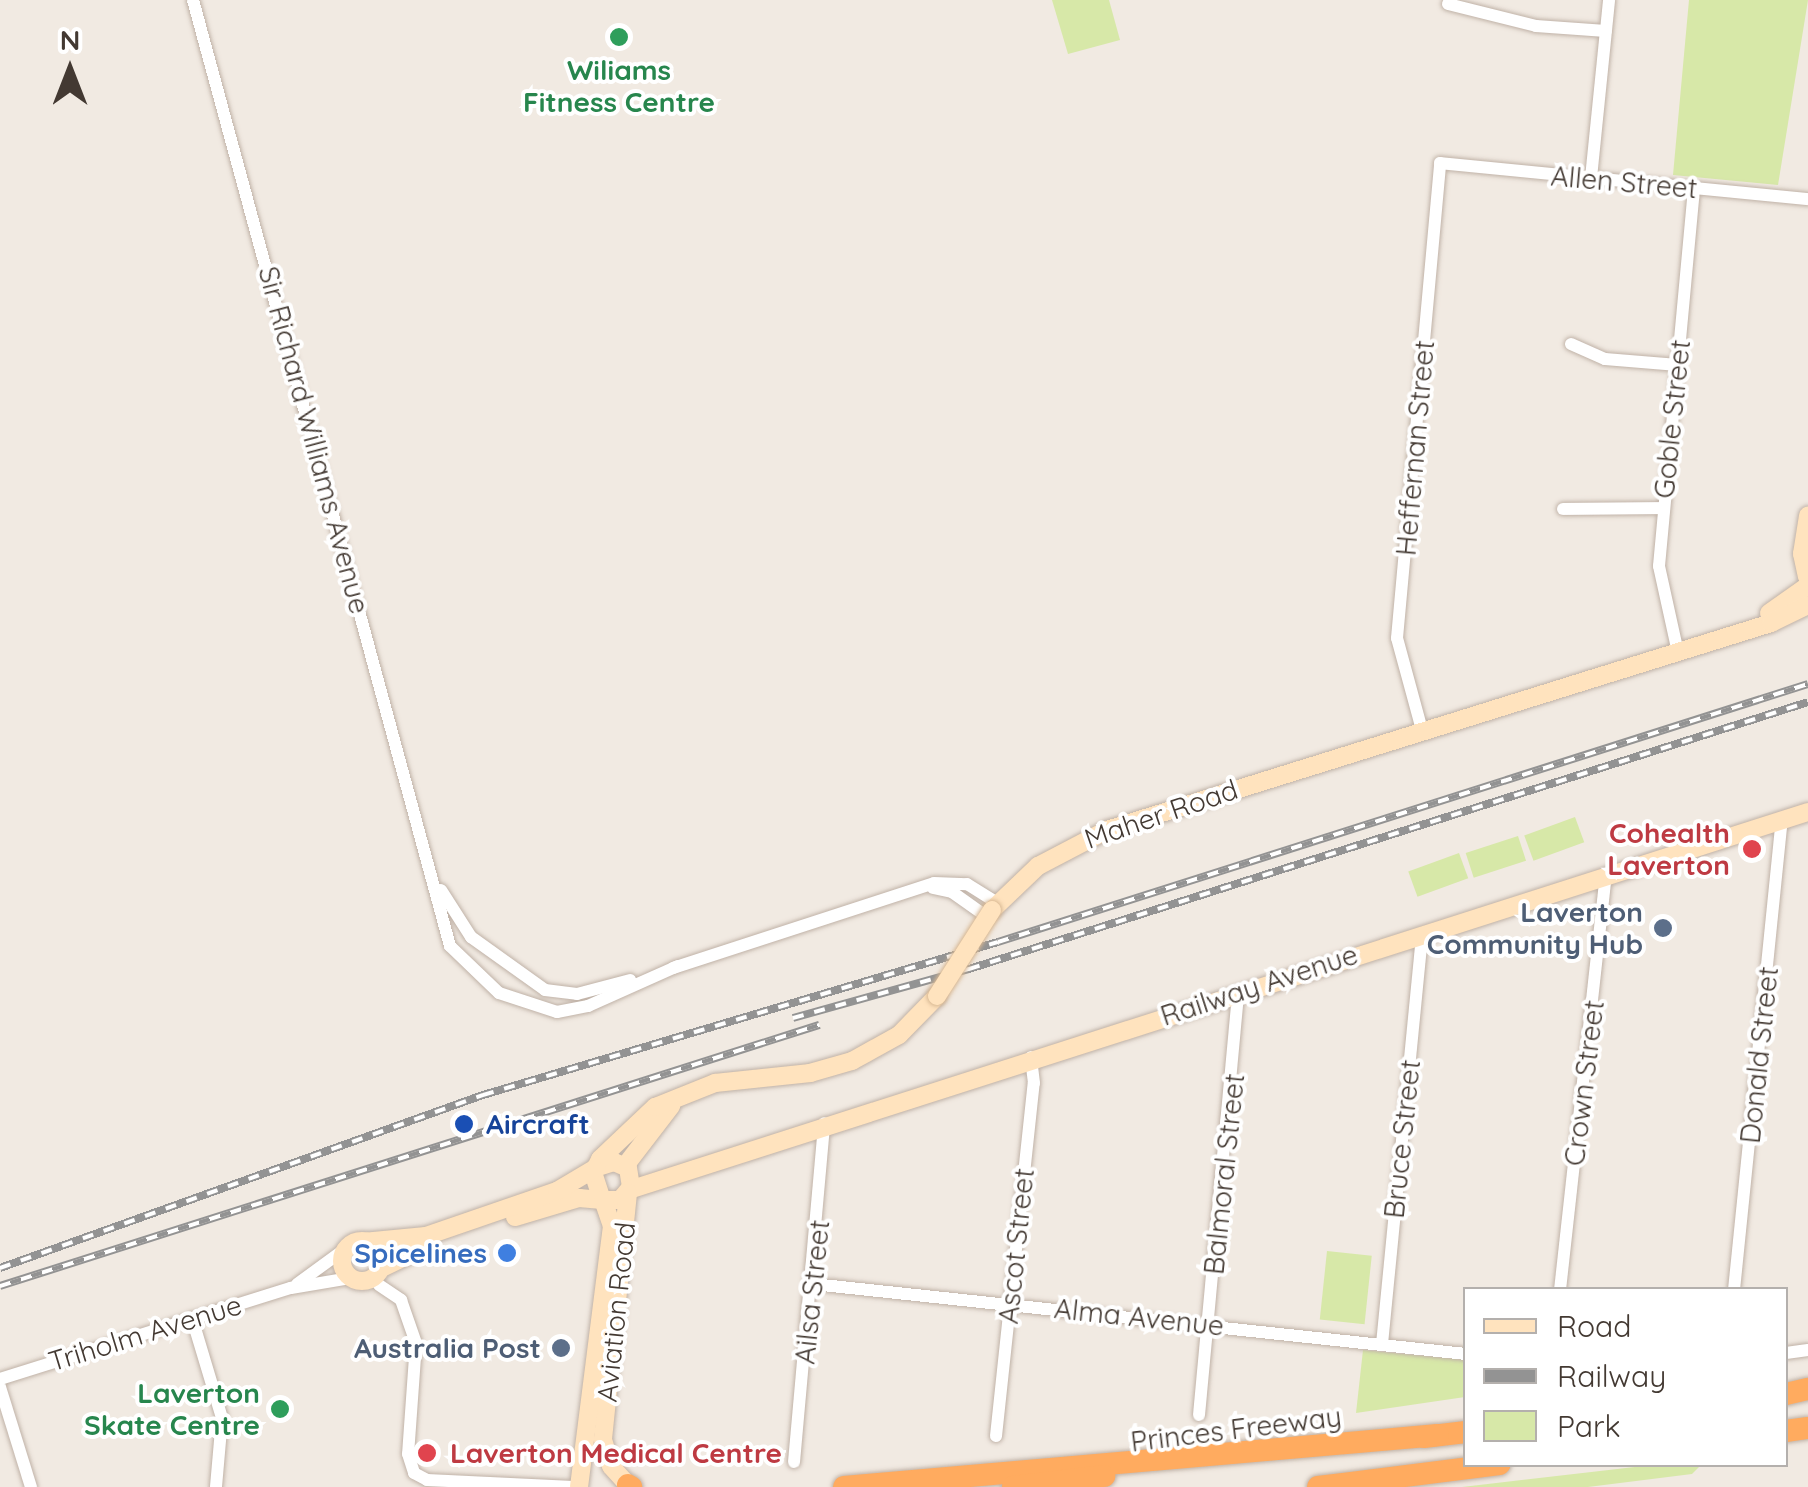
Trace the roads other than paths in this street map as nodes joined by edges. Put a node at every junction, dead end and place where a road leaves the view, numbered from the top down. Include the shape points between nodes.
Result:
1 (193, 0) edge
2 (1608, 0) edge
3 (1448, 4) dead end
4 (1606, 31) junction
5 (1440, 163) joint
6 (1591, 178) junction
7 (1694, 188) junction
8 (1808, 199) edge
9 (1571, 344) dead end
10 (1678, 365) junction
11 (1662, 508) junction
12 (1563, 509) dead end
13 (1808, 515) edge
14 (1807, 588) edge
15 (1676, 648) junction
16 (1422, 730) junction
17 (1808, 812) edge
18 (1782, 820) junction
19 (1606, 876) junction
20 (435, 879) junction
21 (990, 911) junction
22 (1422, 934) junction
23 (506, 964) junction
24 (678, 966) junction
25 (488, 986) junction
26 (1238, 992) junction
27 (1031, 1057) junction
28 (681, 1094) junction
29 (824, 1123) junction
30 (711, 1160) junction
31 (627, 1167) junction
32 (595, 1169) junction
33 (629, 1191) junction
34 (602, 1200) junction
35 (356, 1244) junction
36 (379, 1276) junction
37 (350, 1278) junction
38 (813, 1284) junction
39 (1560, 1287) edge
40 (1734, 1287) edge
41 (291, 1288) junction
42 (612, 1294) junction
43 (1010, 1303) junction
44 (192, 1318) junction
45 (1207, 1324) junction
46 (1382, 1344) junction
47 (1463, 1354) edge
48 (0, 1379) edge
49 (0, 1387) edge
50 (599, 1407) junction
51 (1198, 1415) dead end
52 (1463, 1432) edge
53 (1438, 1435) junction
54 (996, 1436) dead end
55 (794, 1462) dead end
56 (1476, 1467) edge
57 (629, 1486) edge
58 (31, 1487) edge
59 (216, 1487) edge
60 (576, 1487) edge
61 (844, 1487) edge
62 (1013, 1487) edge
63 (1318, 1487) edge

1 - 20 street, Sir Richard Williams Avenue
2 - 4 street
3 - 4 street via 1536,26
4 - 6 street
5 - 6 street, Allen Street
5 - 16 street, Heffernan Street via 1397,638
6 - 7 street, Allen Street
7 - 8 street, Allen Street
7 - 10 street, Goble Street
9 - 10 street via 1605,359
10 - 11 street, Goble Street
11 - 12 street
11 - 15 street, Goble Street via 1662,602
13 - 14 street via 1802,554
14 - 15 street, Maher Road via 1771,623
15 - 16 street, Maher Road
16 - 21 street, Maher Road via 1089,837 1038,866
17 - 18 street, Railway Avenue
18 - 19 street, Railway Avenue
18 - 40 street, Donald Street
19 - 22 street, Railway Avenue
19 - 39 street, Crown Street
20 - 23 street, Sir Richard Williams Avenue via 459,924
20 - 25 street, Sir Richard Williams Avenue via 450,946
21 - 24 street, Sir Richard Williams Avenue via 956,882
21 - 28 street, Maher Road, bridge via 938,996 898,1035 852,1061 810,1074 714,1082
22 - 26 street, Railway Avenue
22 - 46 street, Bruce Street
23 - 24 street, Sir Richard Williams Avenue via 564,995
23 - 25 street
24 - 25 street, Sir Richard Williams Avenue via 562,1012 520,1003
26 - 27 street, Railway Avenue
26 - 45 street, Balmoral Street
27 - 29 street, Railway Avenue
27 - 43 street, Ascot Street via 1034,1083
28 - 31 street
28 - 32 street, Maher Road via 650,1111
29 - 30 street, Railway Avenue
29 - 38 street, Ailsa Street
30 - 31 street, Railway Avenue
30 - 33 street, Railway Avenue
31 - 32 street
31 - 33 street
32 - 34 street via 592,1182
32 - 35 street via 557,1192 426,1236
33 - 34 street via 617,1201
33 - 42 street, Aviation Road
34 - 36 street via 579,1198 413,1250
34 - 42 street, Aviation Road via 612,1222
35 - 36 street via 379,1251
35 - 37 street via 342,1265
35 - 41 street, Triholm Avenue
36 - 37 street
36 - 60 street via 404,1306 416,1343 408,1464 427,1480
37 - 41 street, Triholm Avenue
38 - 43 street, Alma Avenue
38 - 55 street, Ailsa Street
41 - 44 street, Triholm Avenue
42 - 50 street, Aviation Road
43 - 45 street, Alma Avenue
43 - 54 street, Ascot Street
44 - 48 street, Triholm Avenue
44 - 59 street via 222,1418
45 - 46 street, Alma Avenue
45 - 51 street, Balmoral Street
46 - 47 street, Alma Avenue
49 - 58 street
50 - 57 street, Aviation Road via 606,1454
50 - 60 street, Aviation Road
52 - 53 highway, Princes Freeway
53 - 61 highway
53 - 62 highway, Princes Freeway
56 - 63 highway

